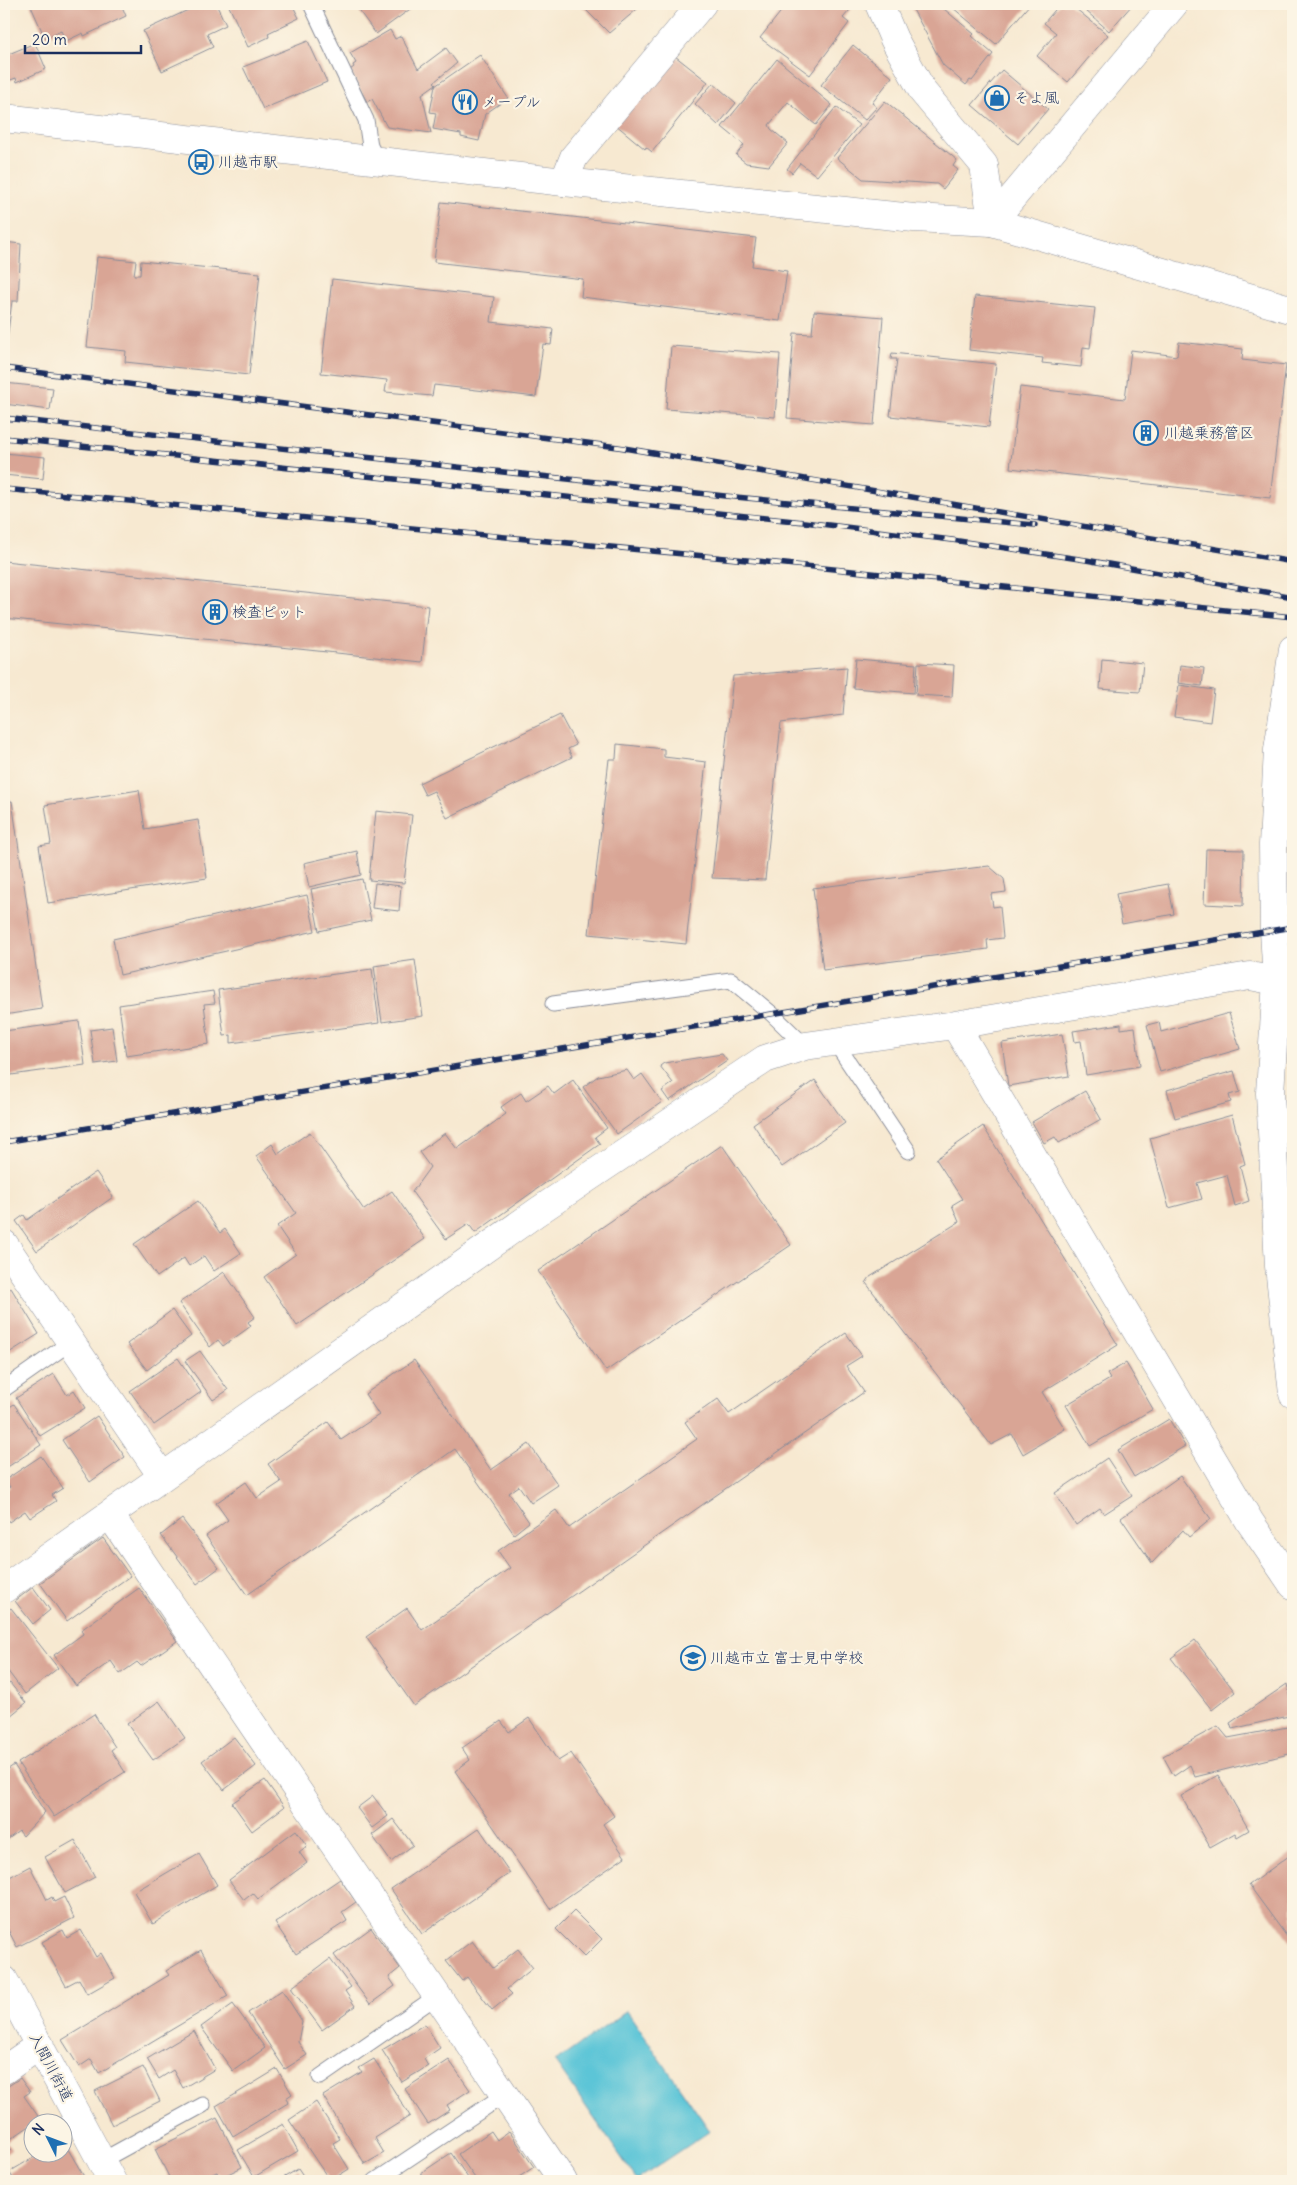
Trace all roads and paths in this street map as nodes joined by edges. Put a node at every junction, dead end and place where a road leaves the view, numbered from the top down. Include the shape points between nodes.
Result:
1 (311, 4) edge
2 (702, 4) edge
3 (879, 4) edge
4 (1174, 4) edge
5 (4, 118) edge
6 (377, 160) junction
7 (564, 182) junction
8 (992, 222) junction
9 (1293, 310) edge
10 (1293, 649) edge
11 (1285, 982) edge
12 (553, 1004) dead end
13 (955, 1025) junction
14 (835, 1042) junction
15 (805, 1046) junction
16 (908, 1151) dead end
17 (4, 1244) edge
18 (71, 1342) junction
19 (4, 1389) edge
20 (1293, 1394) edge
21 (162, 1476) junction
22 (110, 1514) junction
23 (1293, 1584) edge
24 (4, 1589) edge
25 (4, 1980) edge
26 (437, 1996) junction
27 (40, 2045) junction
28 (4, 2070) edge
29 (320, 2077) dead end
30 (504, 2094) junction
31 (203, 2105) dead end
32 (106, 2171) edge
33 (375, 2181) edge
34 (563, 2181) edge

1 - 6 lane via 366,120 370,146
2 - 7 street via 574,157
3 - 8 street via 923,92 984,165
4 - 8 street
5 - 6 street
6 - 7 street
7 - 8 street via 914,218
8 - 9 street
10 - 11 street via 1278,750 1274,826 1274,931
11 - 13 street via 1250,976
11 - 20 street via 1270,1093 1279,1266
12 - 15 lane via 731,980
13 - 14 street
13 - 23 street via 1250,1522
14 - 15 street
14 - 16 lane
15 - 21 street via 765,1059 537,1212
17 - 18 street
18 - 19 lane
18 - 21 street
21 - 22 street
22 - 24 street
22 - 26 street
25 - 27 street, 入間川街道
26 - 29 lane
26 - 30 street
27 - 28 street
27 - 32 street, 入間川街道
30 - 33 lane
30 - 34 street
31 - 32 lane

